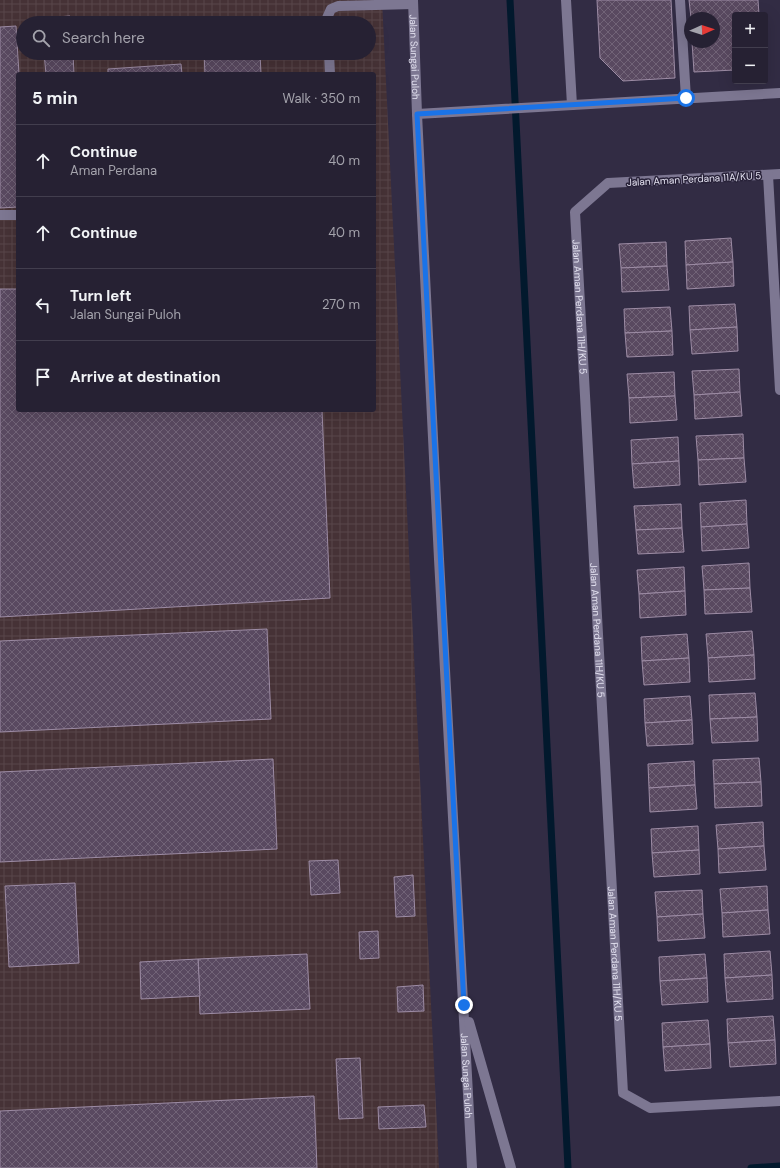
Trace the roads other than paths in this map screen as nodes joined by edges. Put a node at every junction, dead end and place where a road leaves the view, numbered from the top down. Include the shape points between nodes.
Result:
1 (566, 0) edge
2 (680, 0) edge
3 (413, 2) edge
4 (328, 16) edge
5 (329, 60) edge
6 (330, 72) edge
7 (780, 93) edge
8 (686, 98) junction
9 (572, 105) junction
10 (417, 114) junction
11 (780, 174) edge
12 (768, 175) junction
13 (608, 183) joint
14 (16, 214) edge
15 (0, 216) edge
16 (780, 390) edge
17 (464, 1005) junction
18 (780, 1101) edge
19 (472, 1168) edge
20 (511, 1168) edge

1 - 9 street
2 - 8 street
3 - 4 street via 338,6 331,9
3 - 10 street, Jalan Sungai Puloh
5 - 6 street
7 - 8 street
8 - 9 street
9 - 10 street
10 - 17 street, Jalan Sungai Puloh
11 - 12 street, Jalan Aman Perdana 11A/KU 5
12 - 13 street, Jalan Aman Perdana 11A/KU 5
12 - 16 street
13 - 18 street, Jalan Aman Perdana 11H/KU 5 via 575,212 623,1092 650,1108
14 - 15 street
17 - 19 street, Jalan Sungai Puloh
17 - 20 street

